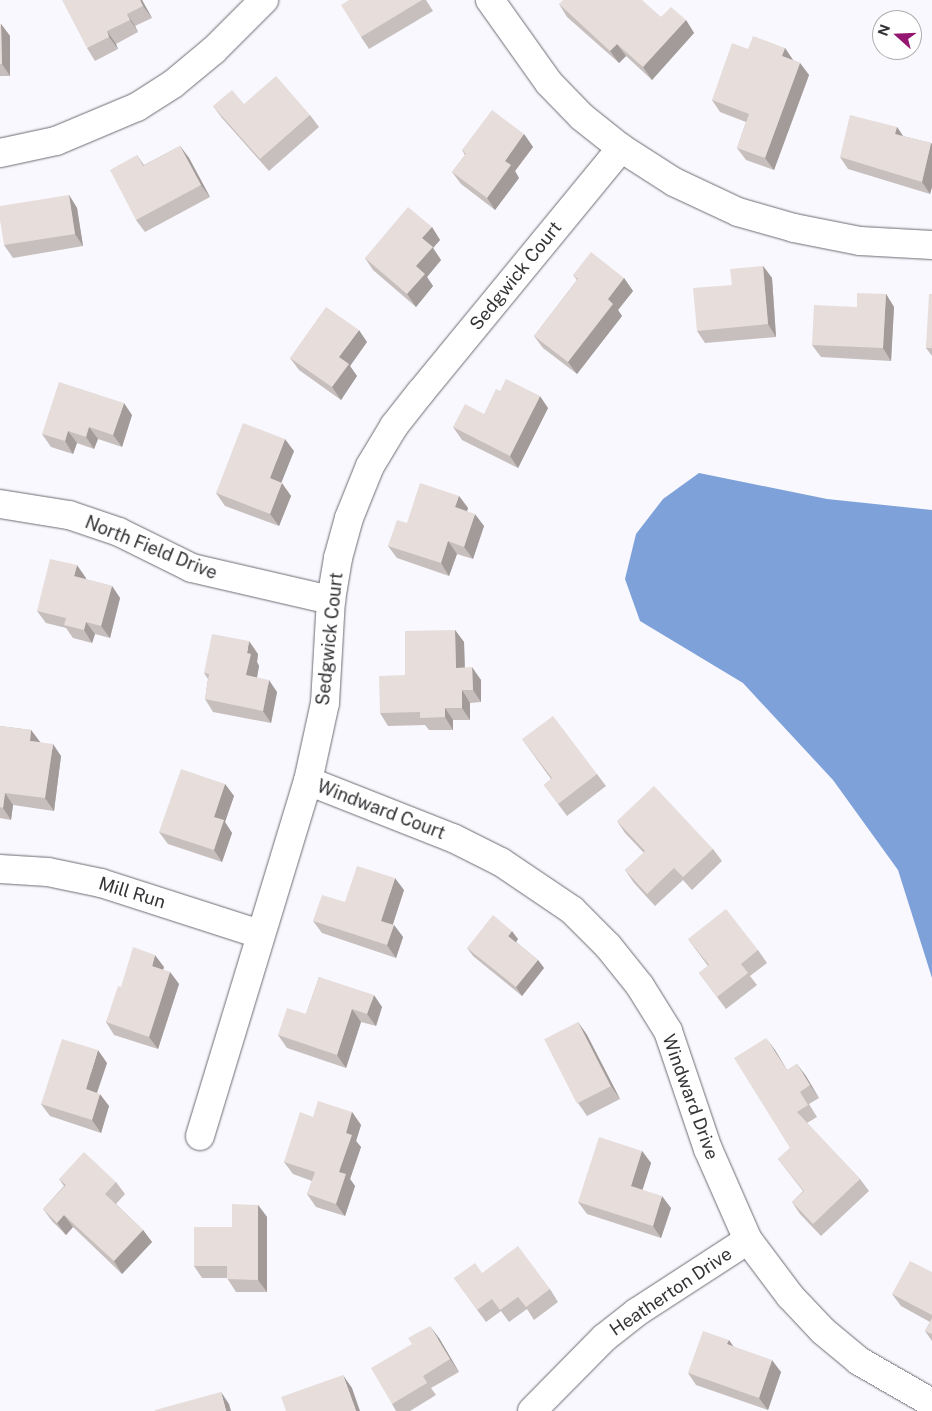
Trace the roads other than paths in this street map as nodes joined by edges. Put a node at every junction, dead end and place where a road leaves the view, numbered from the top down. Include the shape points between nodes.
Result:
1 (264, 0) edge
2 (490, 0) edge
3 (622, 148) junction
4 (0, 153) edge
5 (932, 245) edge
6 (0, 504) edge
7 (331, 600) junction
8 (308, 781) junction
9 (454, 838) joint
10 (0, 869) edge
11 (260, 934) junction
12 (200, 1136) dead end
13 (748, 1240) junction
14 (932, 1403) edge
15 (532, 1411) edge

1 - 4 street via 173,84 137,107 103,124 56,141
2 - 3 street via 549,83 582,117
3 - 5 street via 674,182 738,212 794,228 860,241
3 - 7 street, Sedgwick Court via 394,426 370,466 349,518
6 - 7 street, North Field Drive via 69,515 119,532 192,568
7 - 8 street, Sedgwick Court via 325,703
8 - 9 street, Windward Court
8 - 11 street, Sedgwick Court
9 - 13 street, Windward Drive via 501,862 572,910 608,946 640,986 668,1031 711,1158
10 - 11 street, Mill Run via 48,872 101,882
11 - 12 street, Sedgwick Court
13 - 14 street, Windward Drive via 790,1296 823,1331 859,1361
13 - 15 street, Heatherton Drive via 630,1317 604,1338

